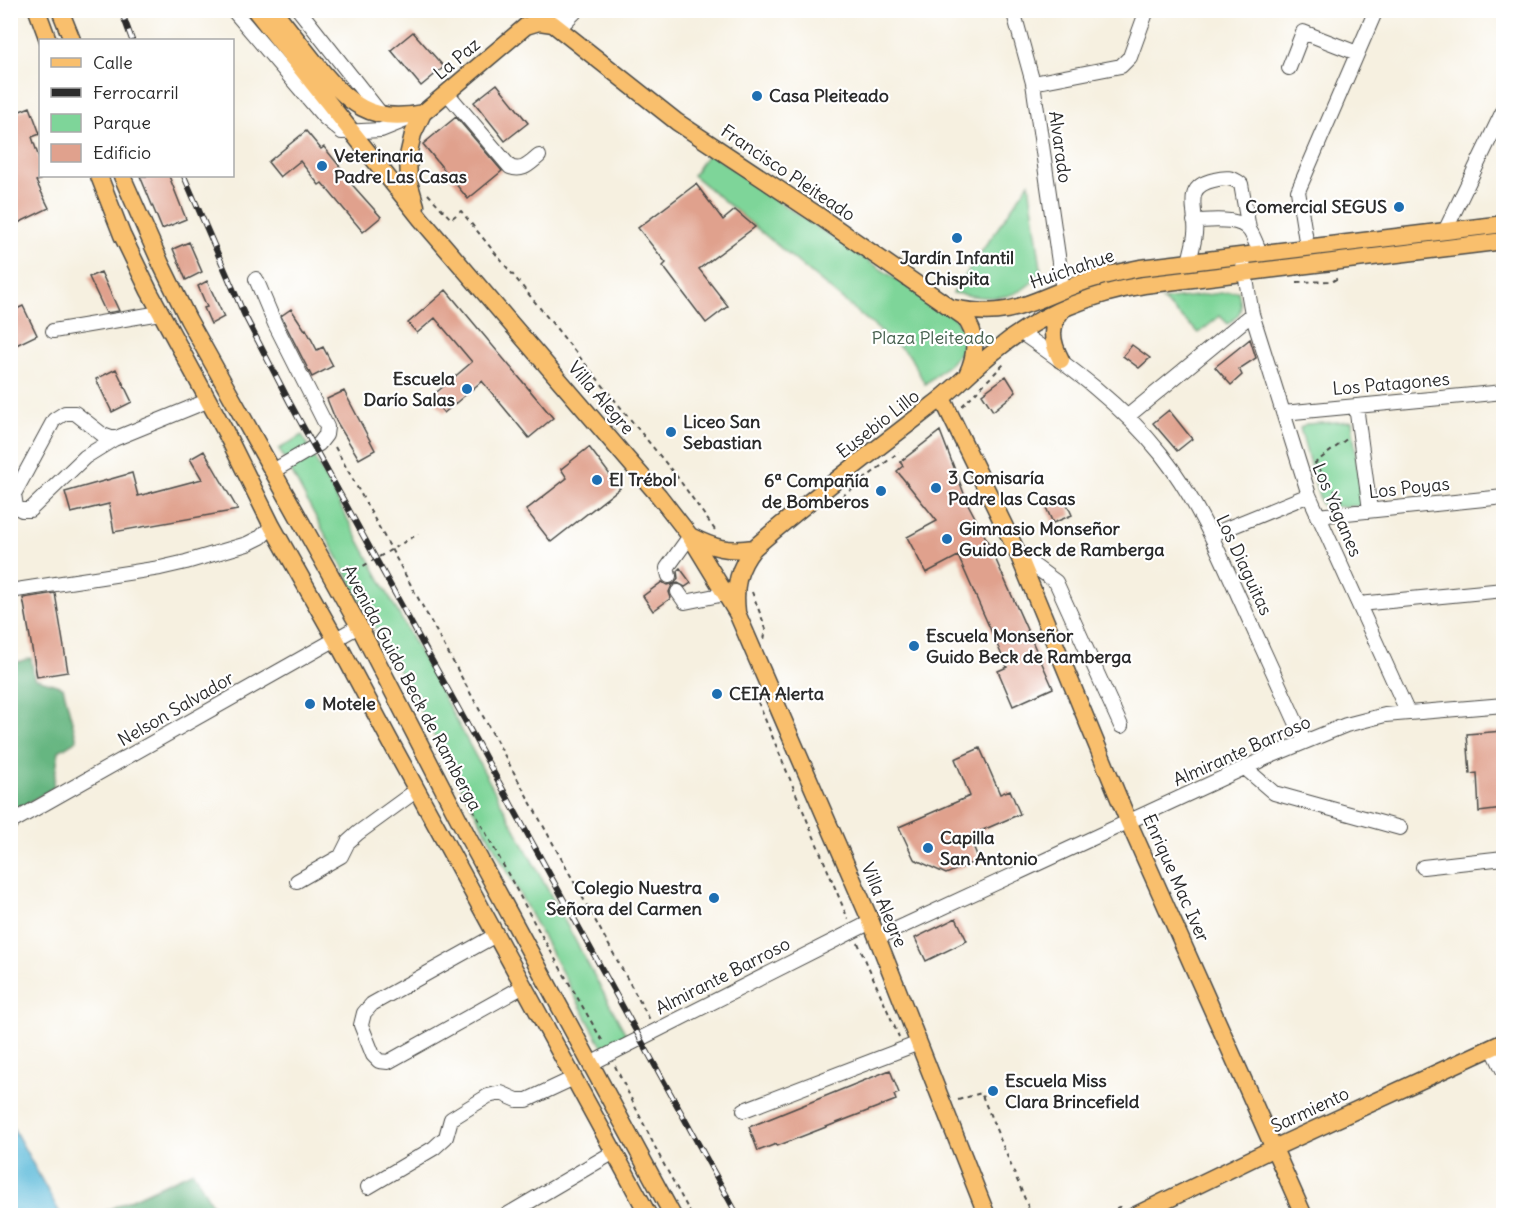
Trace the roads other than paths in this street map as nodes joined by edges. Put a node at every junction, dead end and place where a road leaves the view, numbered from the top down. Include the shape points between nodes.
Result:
1 (37, 10) edge
2 (60, 10) edge
3 (233, 10) edge
4 (255, 10) edge
5 (274, 10) edge
6 (299, 10) edge
7 (557, 10) edge
8 (577, 10) edge
9 (1013, 10) edge
10 (1147, 10) edge
11 (1376, 10) edge
12 (560, 27) junction
13 (48, 39) edge
14 (72, 39) edge
15 (1357, 52) junction
16 (1289, 68) dead end
17 (1033, 83) junction
18 (447, 93) junction
19 (1503, 109) edge
20 (423, 113) junction
21 (381, 114) junction
22 (351, 132) junction
23 (539, 156) dead end
24 (99, 177) edge
25 (122, 177) edge
26 (421, 219) junction
27 (1194, 221) junction
28 (1503, 224) edge
29 (1249, 230) junction
30 (1445, 231) junction
31 (1503, 241) edge
32 (1307, 247) junction
33 (1260, 253) junction
34 (1242, 256) junction
35 (1189, 262) junction
36 (1244, 274) junction
37 (256, 279) dead end
38 (1063, 290) junction
39 (180, 302) junction
40 (952, 308) junction
41 (1063, 308) junction
42 (160, 312) junction
43 (1252, 314) junction
44 (53, 331) dead end
45 (1020, 332) junction
46 (1061, 360) junction
47 (967, 375) junction
48 (1503, 392) edge
49 (207, 401) junction
50 (946, 406) junction
51 (1356, 406) junction
52 (1283, 413) junction
53 (1128, 416) junction
54 (114, 439) junction
55 (273, 471) junction
56 (1309, 495) junction
57 (1503, 497) edge
58 (1370, 510) junction
59 (295, 512) junction
60 (1317, 516) junction
61 (272, 526) junction
62 (1211, 535) junction
63 (690, 536) junction
64 (754, 548) junction
65 (1018, 554) junction
66 (669, 576) dead end
67 (1503, 590) edge
68 (10, 591) edge
69 (678, 592) dead end
70 (725, 594) junction
71 (1359, 604) junction
72 (737, 612) junction
73 (359, 626) junction
74 (335, 638) junction
75 (1503, 705) edge
76 (1408, 713) junction
77 (1122, 726) dead end
78 (1305, 742) junction
79 (1245, 768) junction
80 (417, 790) junction
81 (10, 823) edge
82 (1130, 823) junction
83 (1400, 828) dead end
84 (1503, 858) edge
85 (1423, 867) dead end
86 (297, 881) dead end
87 (871, 922) junction
88 (496, 935) junction
89 (878, 938) junction
90 (524, 986) junction
91 (919, 1043) junction
92 (1498, 1044) edge
93 (561, 1055) junction
94 (592, 1063) junction
95 (1503, 1072) edge
96 (574, 1078) junction
97 (583, 1094) junction
98 (744, 1110) dead end
99 (1274, 1148) junction
100 (614, 1152) junction
101 (368, 1187) dead end
102 (506, 1215) edge
103 (649, 1215) edge
104 (673, 1215) edge
105 (987, 1215) edge
106 (1134, 1215) edge
107 (1304, 1215) edge

1 - 13 main road
2 - 14 main road
3 - 22 street via 324,117 342,132
4 - 22 main road, Villa Alegre
5 - 21 main road via 339,91 353,104
6 - 21 street
7 - 12 street
8 - 12 street
9 - 17 street, Alvarado
10 - 17 street via 1130,57 1121,66
11 - 15 street
12 - 18 main road, La Paz via 545,22 526,26
12 - 40 main road, Francisco Pleiteado via 677,122
15 - 16 street via 1303,32
15 - 32 street via 1298,191
17 - 38 street, Alvarado
18 - 20 main road, La Paz
18 - 23 street via 510,167 523,168
19 - 30 street
20 - 21 main road
20 - 22 street via 381,130
20 - 26 main road, Villa Alegre via 410,145 407,169
22 - 26 main road, Villa Alegre
24 - 42 main road via 122,235
25 - 39 main road, Avenida Guido Beck de Ramberga
26 - 63 main road, Villa Alegre
27 - 29 street via 1226,221
27 - 29 street via 1193,197 1197,187 1234,178 1241,184
27 - 35 street via 1196,233
28 - 30 main road, Huichahue
29 - 33 street
30 - 32 main road, Huichahue
31 - 36 main road, Huichahue
32 - 33 main road, Huichahue
33 - 34 main road, Huichahue
34 - 35 main road, Huichahue
34 - 36 street
35 - 38 main road, Huichahue via 1108,275
36 - 41 main road, Huichahue via 1127,288
36 - 43 street
37 - 55 street via 327,431 319,444
38 - 40 main road, Huichahue via 1023,307 999,312
39 - 42 main road
39 - 55 main road, Avenida Guido Beck de Ramberga
40 - 47 main road, Francisco Pleiteado via 968,322 974,334 973,359
41 - 45 main road, Huichahue
41 - 46 main road via 1055,319 1052,335
42 - 44 street
42 - 49 main road
43 - 52 street, Los Yaganes
43 - 53 street
45 - 46 street
45 - 47 main road, Eusebio Lillo
46 - 53 street
47 - 50 main road, Eusebio Lillo
48 - 51 street, Los Patagones
49 - 54 street
49 - 61 main road
50 - 64 main road, Eusebio Lillo
50 - 65 main road, Enrique Mac Iver
51 - 52 street, Los Patagones
51 - 58 street, Los Yaganes
52 - 56 street, Los Yaganes
53 - 62 street, Los Diaguitas via 1177,475
54 - 54 street via 75,413 61,414 14,494 16,507 30,510 85,458
55 - 59 main road, Avenida Guido Beck de Ramberga
56 - 60 street, Los Yaganes
56 - 62 street
57 - 58 street, Los Poyas
58 - 60 street, Los Poyas
59 - 61 main road
59 - 73 main road, Avenida Guido Beck de Ramberga
60 - 71 street, Los Yaganes
61 - 68 street via 247,544 186,562
61 - 74 main road
62 - 78 street, Los Diaguitas
63 - 64 main road via 712,547
63 - 66 street via 667,568
63 - 70 main road, Villa Alegre
64 - 72 main road, Villa Alegre via 740,569 735,595
65 - 77 street, Enrique Mac Iver via 1056,582
65 - 82 main road, Enrique Mac Iver
67 - 71 street
69 - 70 street via 685,602
70 - 72 main road, Villa Alegre
71 - 76 street, Los Yaganes
72 - 87 main road, Villa Alegre
73 - 74 street, Nelson Salvador
73 - 94 main road, Avenida Guido Beck de Ramberga via 470,841
74 - 80 main road
74 - 81 street, Nelson Salvador
75 - 76 street, Almirante Barroso
76 - 78 street, Almirante Barroso via 1366,719
78 - 79 street, Almirante Barroso
79 - 82 street, Almirante Barroso
79 - 83 street via 1274,793
80 - 86 street via 358,833 341,856
80 - 88 main road
82 - 89 street, Almirante Barroso
82 - 99 main road, Enrique Mac Iver
84 - 85 street
87 - 89 main road, Villa Alegre
87 - 94 street, Almirante Barroso
88 - 90 main road
88 - 90 street via 372,1004 361,1025 373,1055 388,1062
89 - 91 main road, Villa Alegre
90 - 93 main road
91 - 98 street
91 - 105 main road, Villa Alegre
92 - 95 street
92 - 99 main road, Sarmiento
93 - 94 main road via 577,1064
93 - 96 main road
94 - 97 main road via 584,1077
94 - 104 main road, Avenida Guido Beck de Ramberga
96 - 97 main road
96 - 101 street via 527,1100 501,1093 488,1096 451,1119 446,1137 434,1148
97 - 100 main road
99 - 106 main road, Sarmiento
99 - 107 main road, Enrique Mac Iver
100 - 102 street
100 - 103 main road

